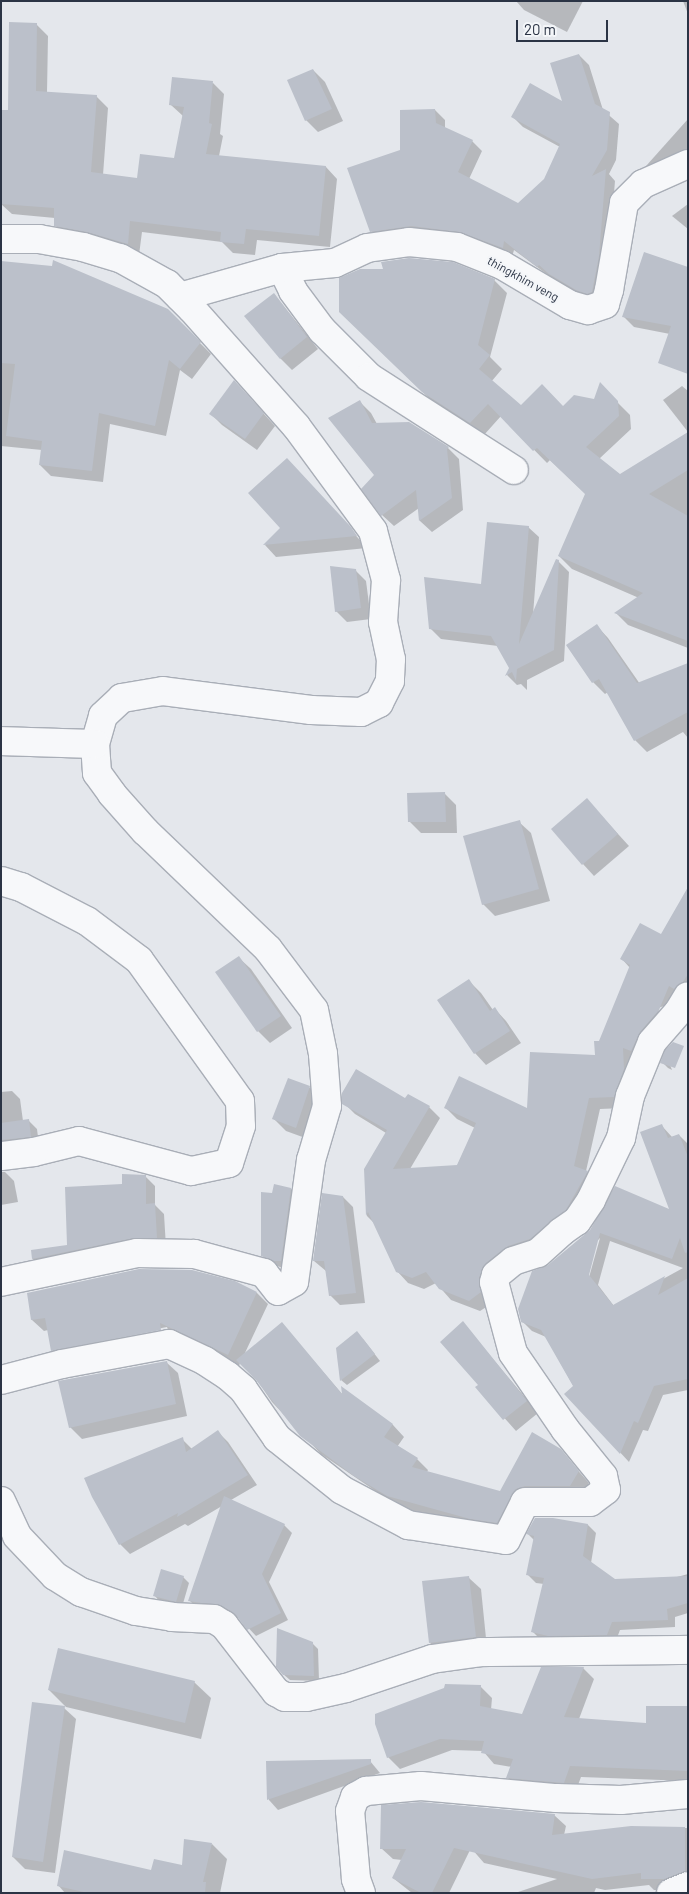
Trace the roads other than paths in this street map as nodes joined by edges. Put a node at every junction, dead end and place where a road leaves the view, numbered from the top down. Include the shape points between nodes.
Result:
1 (688, 164) edge
2 (1, 239) edge
3 (282, 268) junction
4 (180, 297) junction
5 (514, 470) dead end
6 (1, 741) edge
7 (95, 744) junction
8 (1, 881) edge
9 (688, 996) edge
10 (1, 1156) edge
11 (1, 1282) edge
12 (1, 1380) edge
13 (1, 1501) edge
14 (688, 1650) edge
15 (688, 1794) edge
16 (688, 1886) edge
17 (361, 1893) edge
18 (671, 1893) edge

1 - 3 street, thingkhim veng via 643,184 624,203 605,304 588,310 570,305 502,265 457,247 409,242 367,248 335,263
2 - 4 street via 39,239 120,258 167,284
3 - 4 street, thingkhim veng
3 - 5 street via 293,291 322,330 369,377
4 - 7 street via 296,426 373,531 386,580 383,622 391,660 390,680 378,703 361,712 310,710 163,691 122,698 102,716
6 - 7 street
7 - 11 street via 97,773 112,794 145,831 268,948 314,1010 323,1054 327,1106 311,1160 294,1282 278,1291 264,1273 194,1254 137,1253
8 - 10 street via 21,887 87,921 139,960 240,1101 241,1126 229,1163 191,1171 79,1141
9 - 12 street via 652,1042 630,1096 622,1138 591,1200 577,1220 538,1253 513,1261 496,1275 496,1291 513,1353 565,1429 603,1476 606,1490 590,1502 524,1502 506,1540 408,1525 342,1490 277,1438 243,1389 228,1376 169,1344 62,1364
13 - 14 street via 17,1536 55,1576 97,1598 136,1611 214,1619 224,1625 276,1692 285,1697 306,1697 346,1688 432,1659 481,1652
15 - 17 street via 621,1800 556,1798 421,1786 366,1790 355,1797 350,1811 356,1879
16 - 18 street

